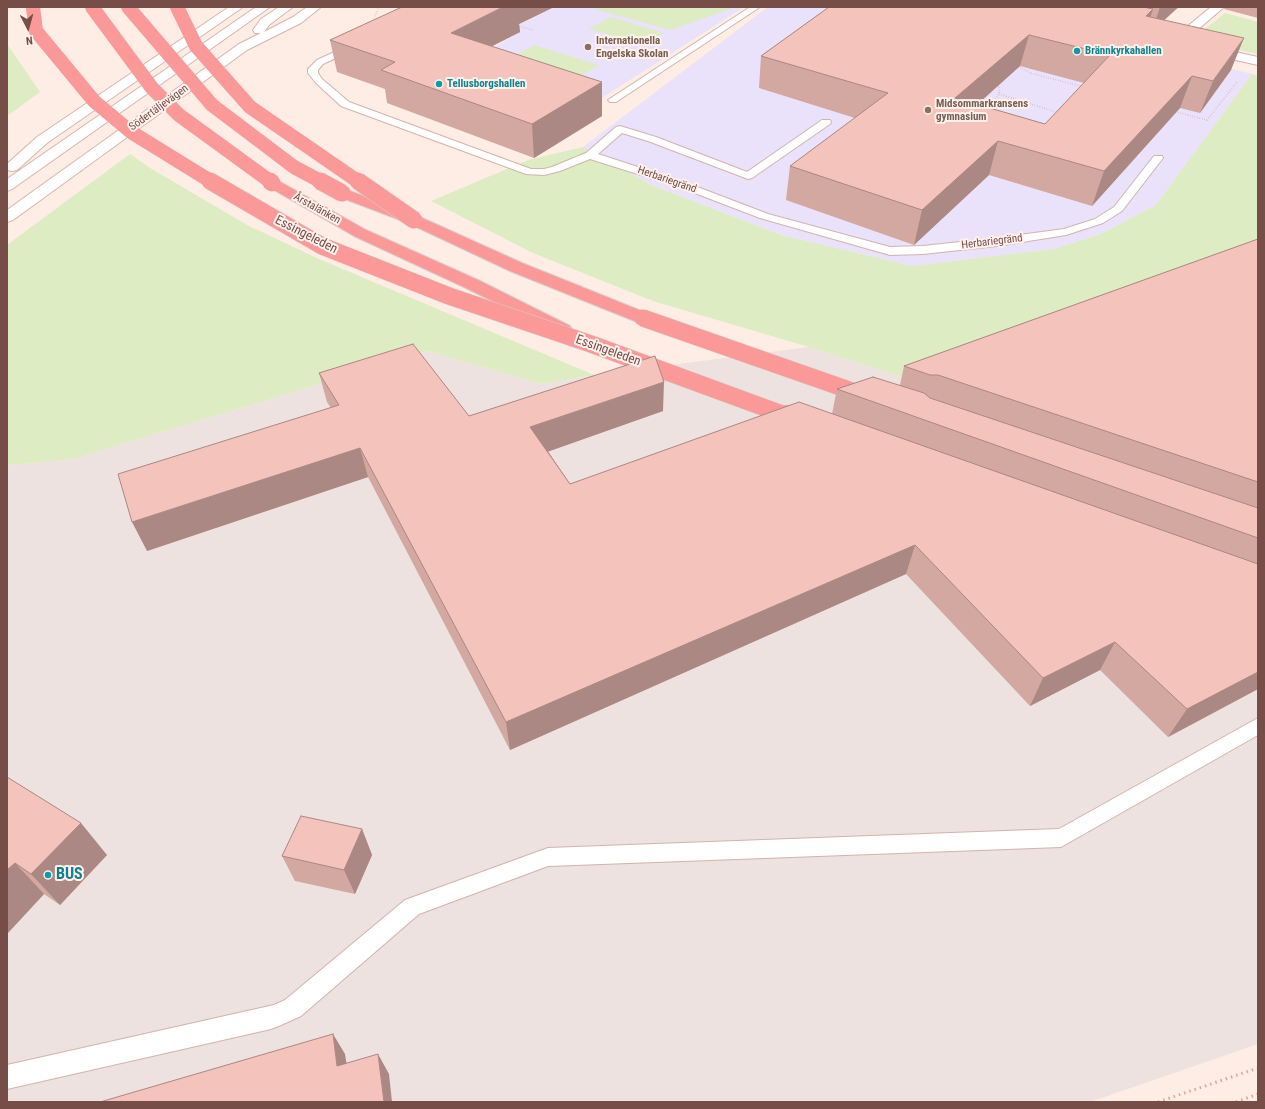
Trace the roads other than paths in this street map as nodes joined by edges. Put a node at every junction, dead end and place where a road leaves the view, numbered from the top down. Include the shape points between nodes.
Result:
1 (33, 7) edge
2 (92, 7) edge
3 (128, 7) edge
4 (177, 7) edge
5 (237, 7) edge
6 (264, 7) edge
7 (287, 7) edge
8 (315, 7) edge
9 (756, 7) edge
10 (1218, 7) edge
11 (1160, 39) edge
12 (1175, 42) junction
13 (360, 43) edge
14 (243, 47) junction
15 (1258, 61) edge
16 (613, 100) dead end
17 (826, 122) dead end
18 (590, 154) junction
19 (1158, 158) dead end
20 (7, 172) edge
21 (7, 186) edge
22 (7, 216) edge
23 (414, 220) junction
24 (591, 344) junction
25 (883, 401) edge
26 (823, 429) edge
27 (1258, 726) edge
28 (7, 1077) edge

1 - 24 highway, Essingeleden, bridge via 36,31 94,101 131,132 229,193 322,246 449,296
2 - 24 highway, Årstalänken, bridge via 152,88 179,115 272,183 360,233 472,284
3 - 23 highway, Årstalänken, bridge via 212,105 294,168 342,193
4 - 23 highway, bridge via 196,46 250,107
5 - 20 main road via 42,140
6 - 21 main road, Södertäljevägen
7 - 14 main road via 265,22
8 - 14 main road, Södertäljevägen via 297,20
9 - 16 lane
10 - 12 main road
11 - 12 main road
12 - 15 main road
13 - 18 lane via 320,62 313,69 319,80 345,104 530,172 556,169
14 - 22 main road, Södertäljevägen
17 - 18 lane via 748,176 620,129
18 - 19 lane, Herbariegränd via 683,185 764,216 890,251 1012,240 1066,232 1099,221 1118,209
23 - 25 highway, bridge via 516,267 643,318
24 - 26 highway, Essingeleden, bridge
27 - 28 lane via 1061,838 548,856 412,907 302,1000 281,1014

